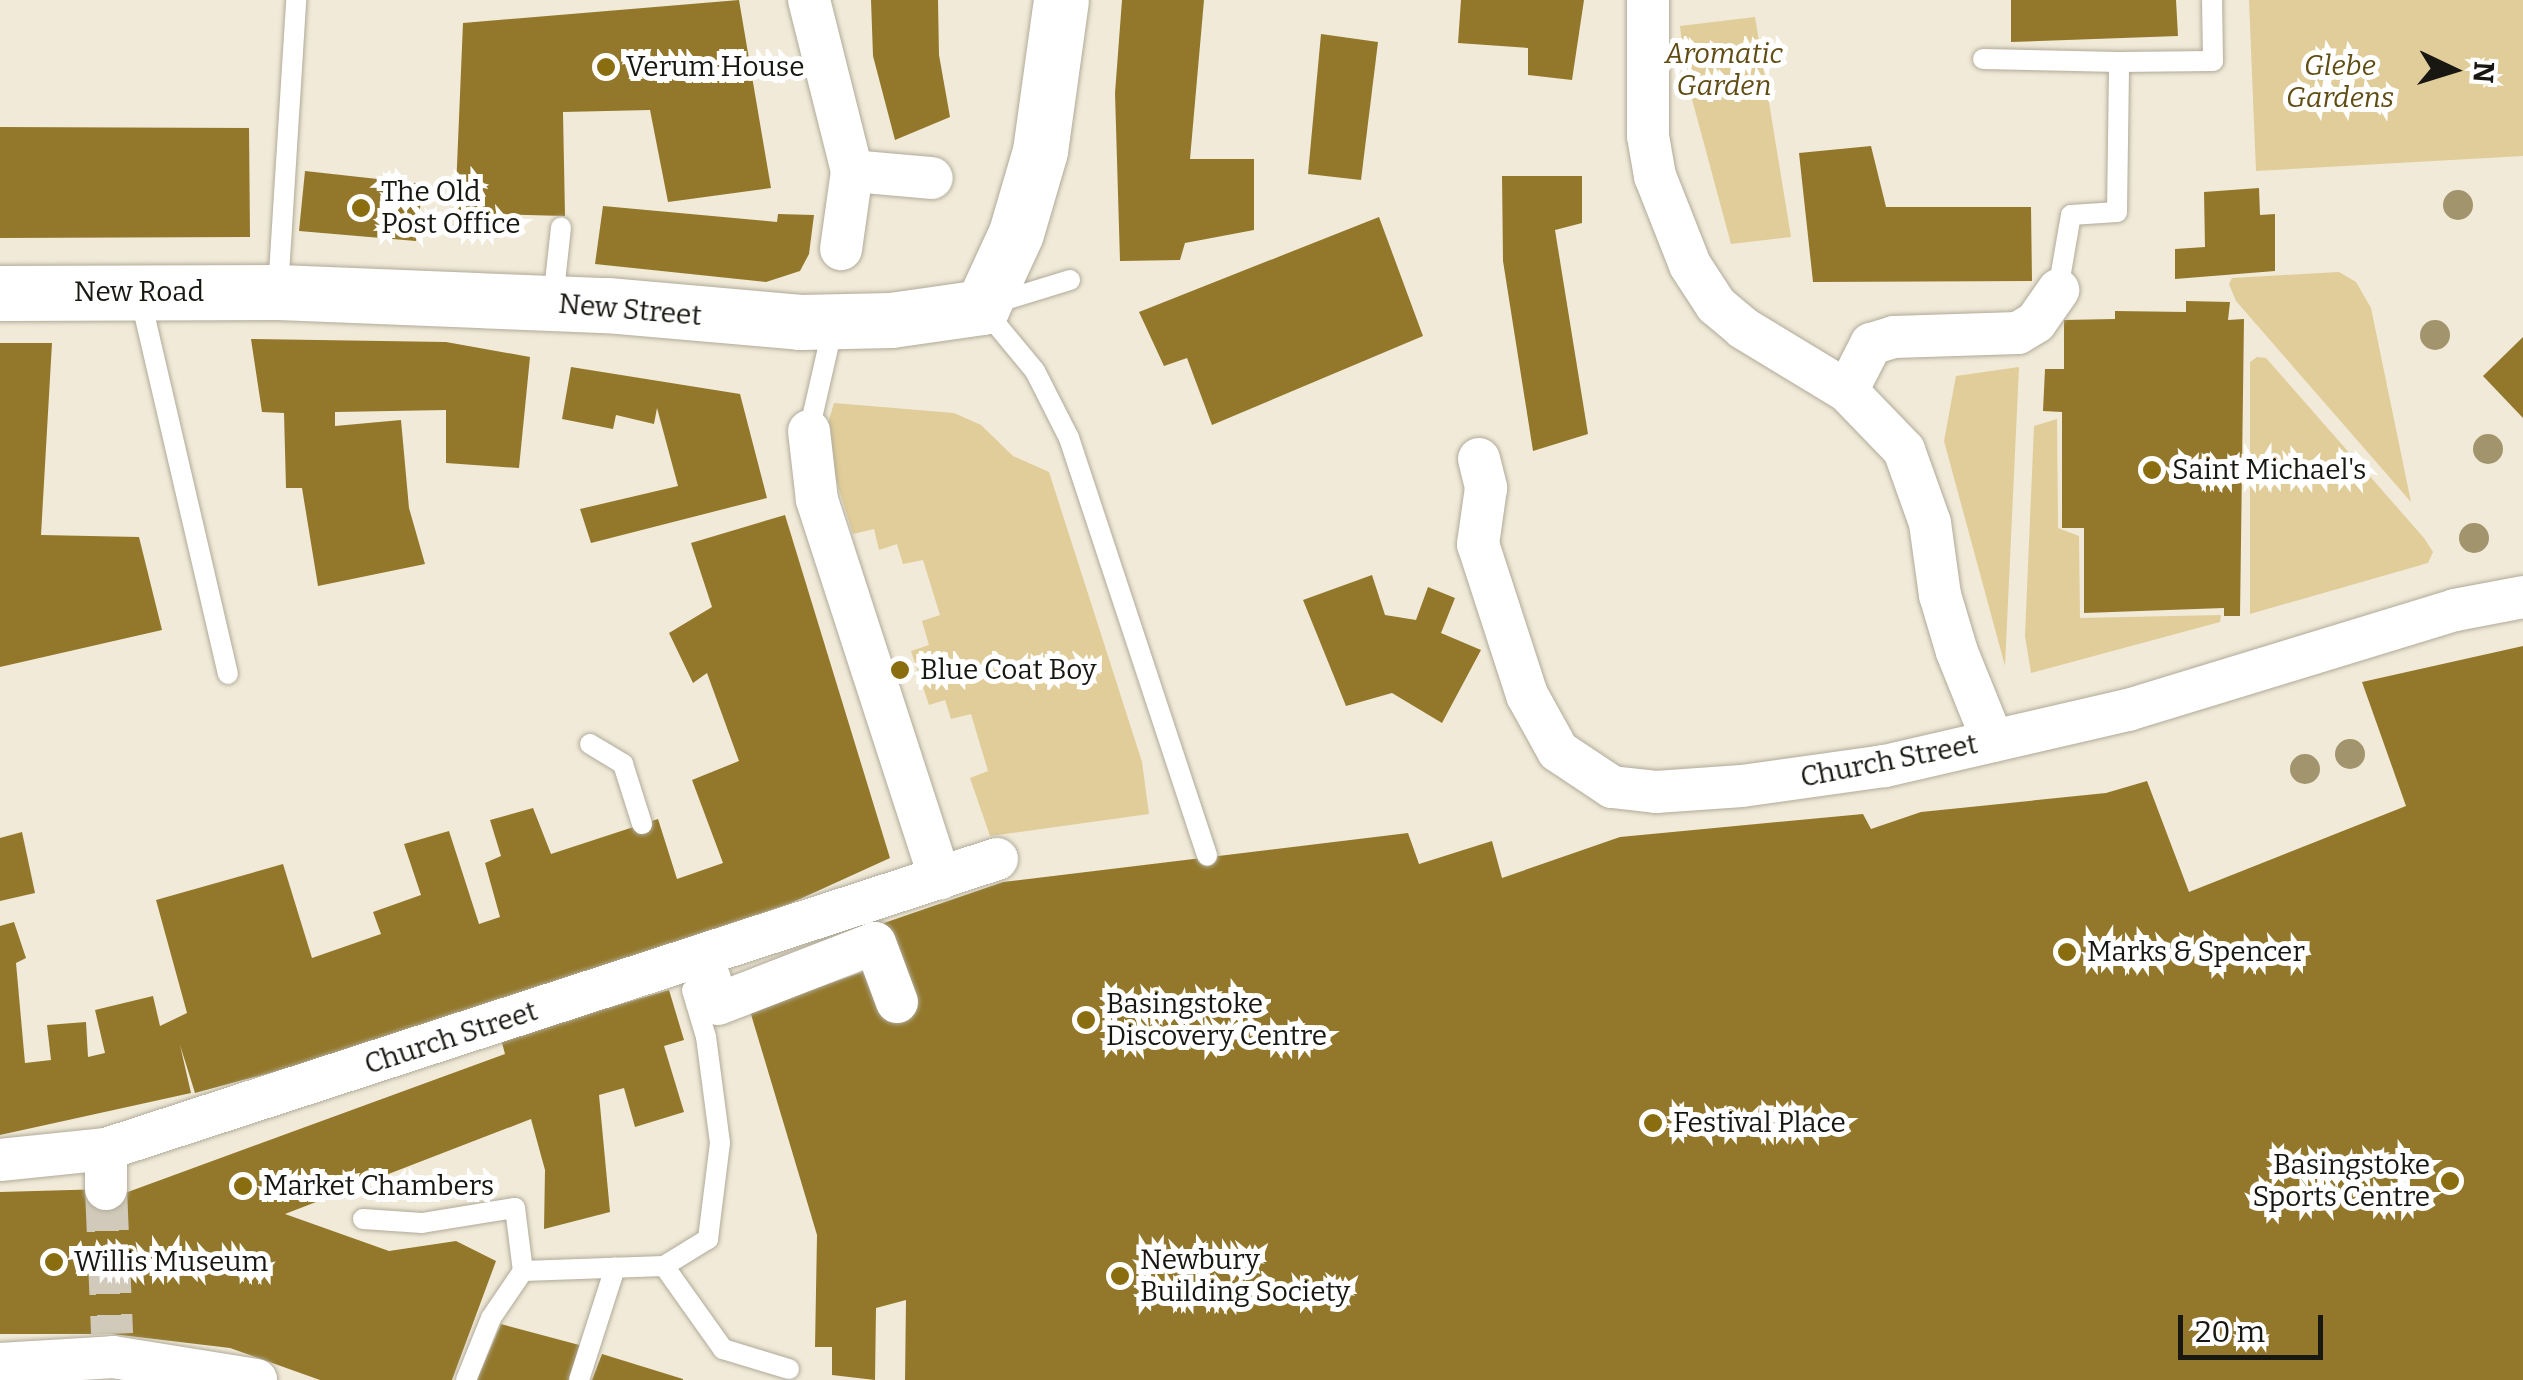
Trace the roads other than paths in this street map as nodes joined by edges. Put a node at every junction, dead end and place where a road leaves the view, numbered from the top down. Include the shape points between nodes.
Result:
1 (296, 0) edge
2 (809, 0) edge
3 (1061, 0) edge
4 (1648, 0) edge
5 (2212, 0) edge
6 (1983, 58) dead end
7 (2119, 62) junction
8 (852, 171) junction
9 (932, 178) dead end
10 (560, 227) dead end
11 (841, 250) dead end
12 (1070, 280) dead end
13 (2058, 290) joint
14 (139, 291) junction
15 (278, 292) junction
16 (0, 293) edge
17 (553, 302) junction
18 (982, 306) junction
19 (834, 322) junction
20 (1847, 391) junction
21 (809, 430) joint
22 (1479, 459) dead end
23 (2523, 597) edge
24 (228, 674) dead end
25 (1993, 741) junction
26 (590, 744) dead end
27 (642, 824) dead end
28 (1207, 856) dead end
29 (997, 859) dead end
30 (940, 879) junction
31 (694, 962) junction
32 (898, 1002) dead end
33 (0, 1160) edge
34 (363, 1219) dead end
35 (664, 1266) junction
36 (615, 1268) junction
37 (523, 1270) junction
38 (0, 1364) edge
39 (789, 1369) dead end
40 (256, 1380) edge
41 (466, 1380) edge
42 (579, 1380) edge

1 - 15 lane
2 - 8 street
3 - 18 street via 1040,151 1016,233
4 - 20 street via 1646,125 1656,176 1690,265 1716,304 1743,328
5 - 7 lane via 2213,61
6 - 7 lane
7 - 13 lane via 2117,212 2070,214
8 - 9 street
8 - 11 street
10 - 17 lane
12 - 18 lane
13 - 20 street via 2036,322 2018,333 1894,337 1871,344
14 - 15 street, New Road
14 - 16 street, New Road
14 - 24 lane
15 - 17 street, New Street
17 - 19 street, New Street
18 - 19 street, New Street
18 - 28 lane via 1035,371 1069,438
19 - 21 lane
20 - 25 street via 1904,450 1930,523 1956,652
21 - 30 street via 817,500
22 - 25 street, Church Street via 1486,488 1478,544 1483,569 1527,695 1558,751 1577,768 1612,787 1656,792 1820,776
23 - 25 street, Church Street via 2455,610 2128,710
26 - 27 lane via 624,764
29 - 30 street, Church Street
30 - 31 street, Church Street
31 - 32 street via 718,1004 875,943
31 - 33 street, Church Street via 106,1169
31 - 35 lane via 720,1142 708,1239
34 - 37 lane via 422,1224 516,1208
35 - 36 lane
35 - 39 lane via 722,1349
36 - 37 lane
36 - 42 lane
37 - 41 lane via 491,1318
38 - 40 street via 112,1345

